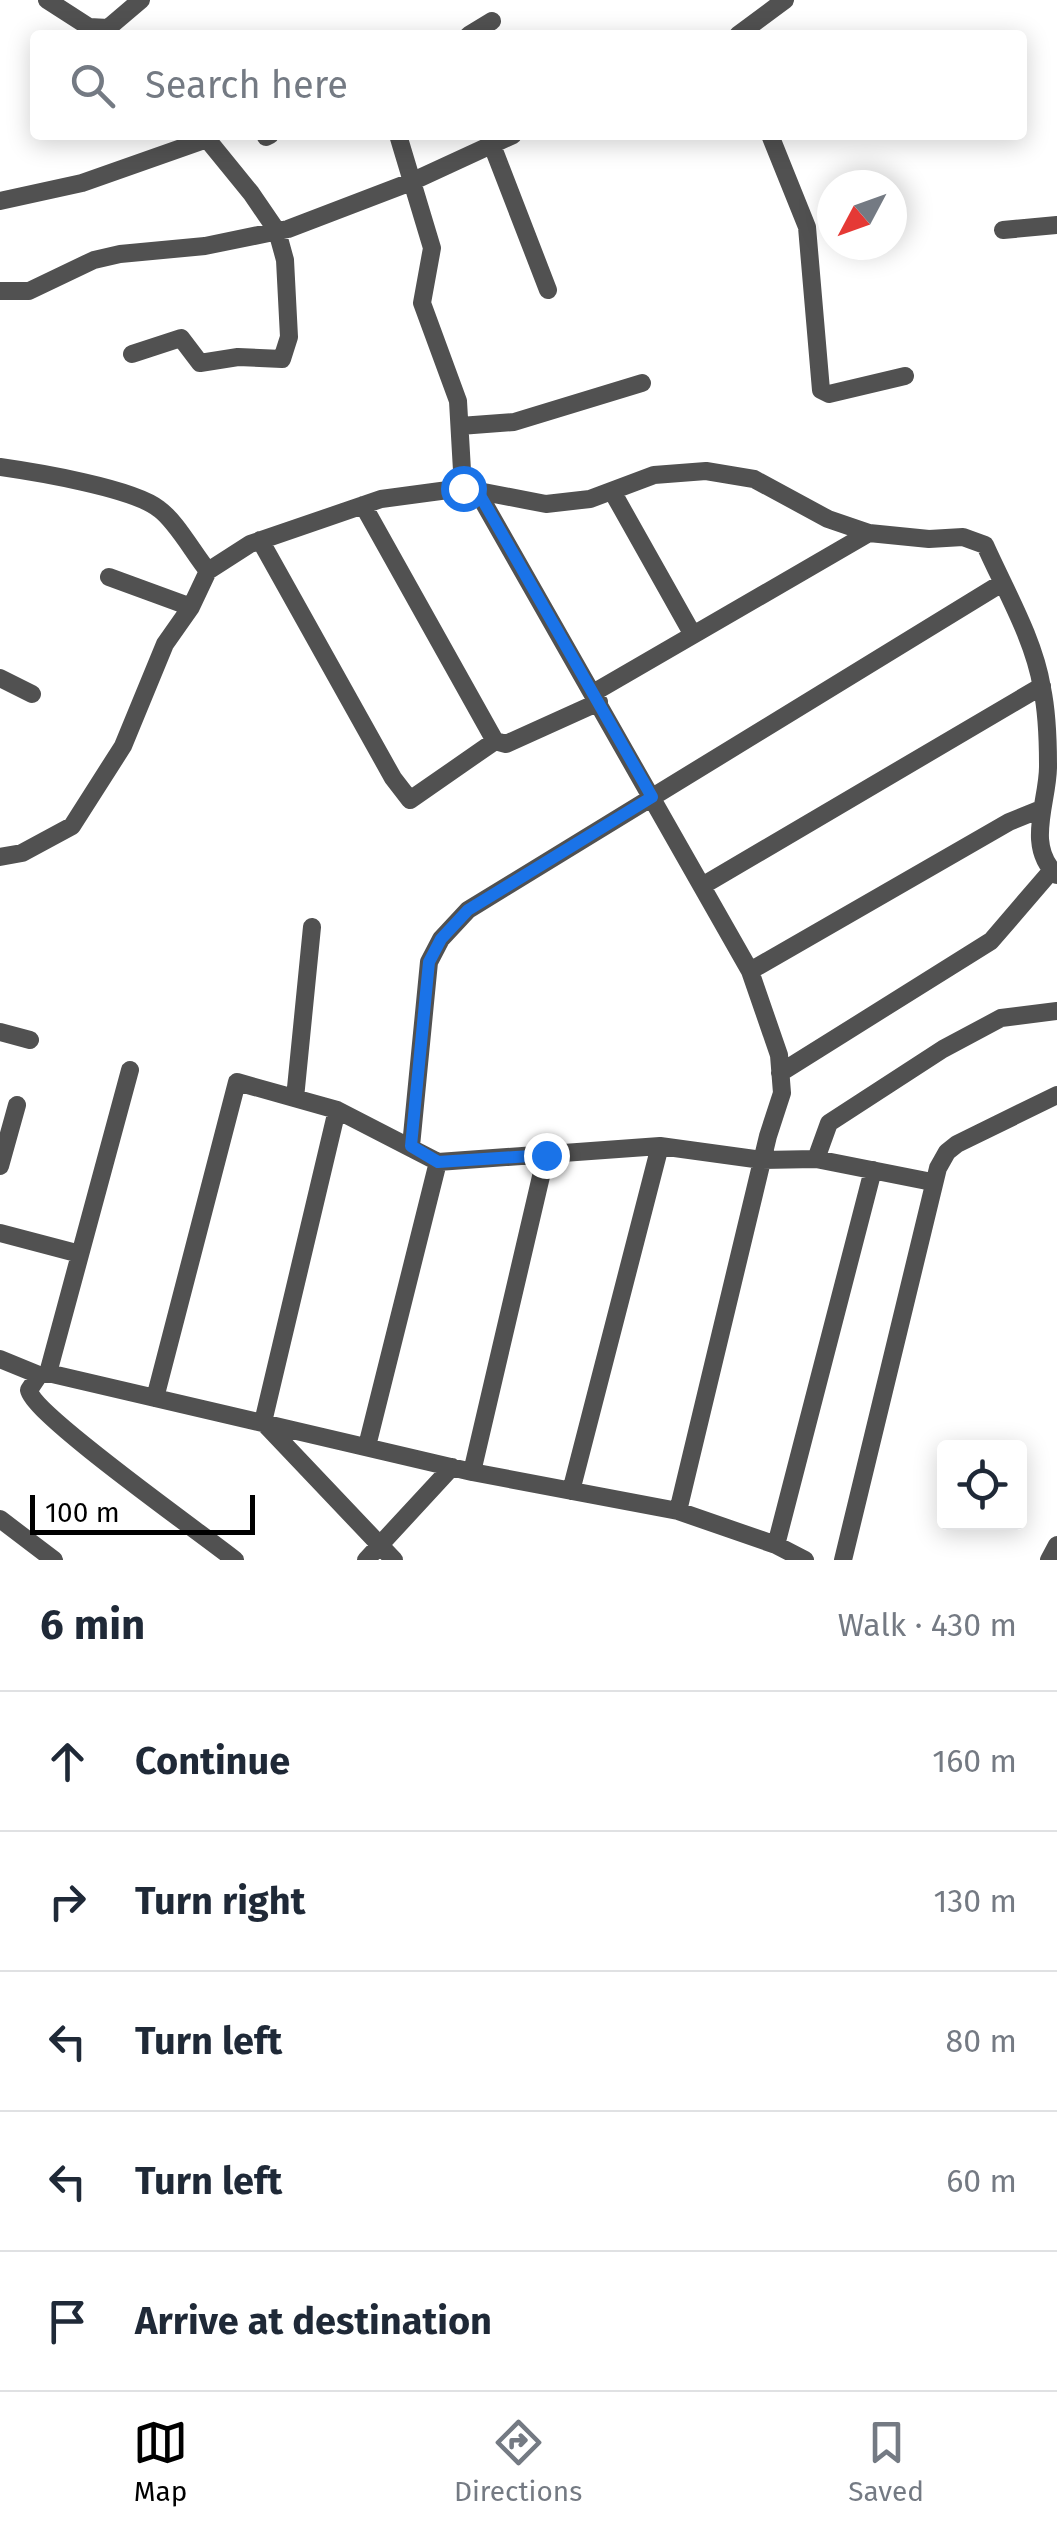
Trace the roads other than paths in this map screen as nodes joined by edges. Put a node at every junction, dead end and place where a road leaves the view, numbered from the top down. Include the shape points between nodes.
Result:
1 (47, 0) edge
2 (141, 0) edge
3 (785, 0) edge
4 (492, 21) dead end
5 (477, 30) edge
6 (745, 30) edge
7 (201, 140) edge
8 (211, 140) edge
9 (399, 140) edge
10 (502, 140) edge
11 (772, 140) edge
12 (492, 145) junction
13 (411, 182) junction
14 (0, 201) edge
15 (1057, 224) edge
16 (277, 230) junction
17 (1003, 230) dead end
18 (548, 290) dead end
19 (0, 291) edge
20 (132, 354) dead end
21 (906, 376) dead end
22 (642, 383) dead end
23 (460, 426) junction
24 (0, 467) edge
25 (470, 489) junction
26 (612, 491) junction
27 (364, 505) junction
28 (869, 534) junction
29 (260, 540) junction
30 (208, 571) junction
31 (110, 577) dead end
32 (1002, 583) junction
33 (191, 607) junction
34 (693, 635) junction
35 (0, 678) edge
36 (32, 694) dead end
37 (1047, 694) edge
38 (596, 698) junction
39 (495, 742) junction
40 (1053, 770) edge
41 (652, 797) junction
42 (1041, 809) junction
43 (0, 857) edge
44 (1054, 872) edge
45 (702, 886) junction
46 (312, 927) dead end
47 (750, 971) junction
48 (1057, 1011) edge
49 (0, 1032) edge
50 (30, 1040) dead end
51 (130, 1070) dead end
52 (780, 1073) junction
53 (1057, 1095) edge
54 (296, 1098) junction
55 (17, 1105) dead end
56 (338, 1110) junction
57 (411, 1146) junction
58 (660, 1146) junction
59 (546, 1155) junction
60 (816, 1158) junction
61 (762, 1160) junction
62 (438, 1162) junction
63 (0, 1166) edge
64 (873, 1170) junction
65 (932, 1182) junction
66 (0, 1233) edge
67 (80, 1254) junction
68 (0, 1359) edge
69 (44, 1374) junction
70 (155, 1398) junction
71 (263, 1422) junction
72 (367, 1446) junction
73 (452, 1467) junction
74 (472, 1472) junction
75 (571, 1491) junction
76 (678, 1511) junction
77 (0, 1519) edge
78 (380, 1545) junction
79 (776, 1545) junction
80 (1057, 1545) edge
81 (54, 1560) edge
82 (235, 1560) edge
83 (366, 1560) edge
84 (394, 1560) edge
85 (805, 1560) edge
86 (843, 1560) edge
87 (1049, 1560) edge

1 - 2 street via 90,26 108,28
3 - 6 street
4 - 5 street
7 - 14 street via 82,183
8 - 16 street
9 - 13 street
10 - 12 street
11 - 21 street via 807,227 821,390 829,394
12 - 13 street
12 - 18 street
13 - 16 street
13 - 23 street via 432,248 422,303 458,401
15 - 17 street
16 - 19 street via 206,246 120,254 29,291
16 - 20 street via 289,337 282,359 238,356 200,364 181,338
22 - 23 street via 514,422
23 - 25 street
24 - 30 street via 160,508
25 - 26 street via 546,504
25 - 27 street
25 - 38 street
26 - 28 street via 654,474 706,471 754,479
26 - 34 street
27 - 29 street
27 - 39 street
28 - 32 street via 963,537 985,545
28 - 34 street
29 - 30 street
29 - 39 street via 410,800
30 - 33 street
31 - 33 street
32 - 37 street
32 - 41 street
33 - 43 street via 166,644 122,746 72,826 22,854
34 - 38 street
35 - 36 street
37 - 40 street
37 - 45 street
38 - 39 street via 506,744
38 - 41 street
40 - 42 street
41 - 45 street
41 - 57 street via 468,910 441,939 429,962
42 - 44 street via 1041,848
42 - 47 street
44 - 52 street via 991,942
45 - 47 street
46 - 54 street
47 - 52 street
48 - 60 street via 1001,1018 944,1049 829,1123
49 - 50 street
51 - 67 street
52 - 61 street via 782,1094
53 - 65 street via 946,1152
54 - 56 street
54 - 70 street via 237,1082
55 - 63 street
56 - 57 street
56 - 71 street
57 - 62 street
58 - 59 street
58 - 61 street
58 - 75 street
59 - 62 street
59 - 74 street
60 - 61 street
60 - 64 street
61 - 76 street
62 - 72 street
64 - 65 street
64 - 79 street
65 - 86 street
66 - 67 street
67 - 69 street
68 - 69 street
69 - 70 street
69 - 82 street via 29,1390 38,1407
70 - 71 street
71 - 72 street
71 - 78 street
72 - 73 street
73 - 74 street
73 - 78 street
74 - 75 street
75 - 76 street
76 - 79 street
77 - 81 street
78 - 83 street
78 - 84 street
79 - 85 street
80 - 87 street

